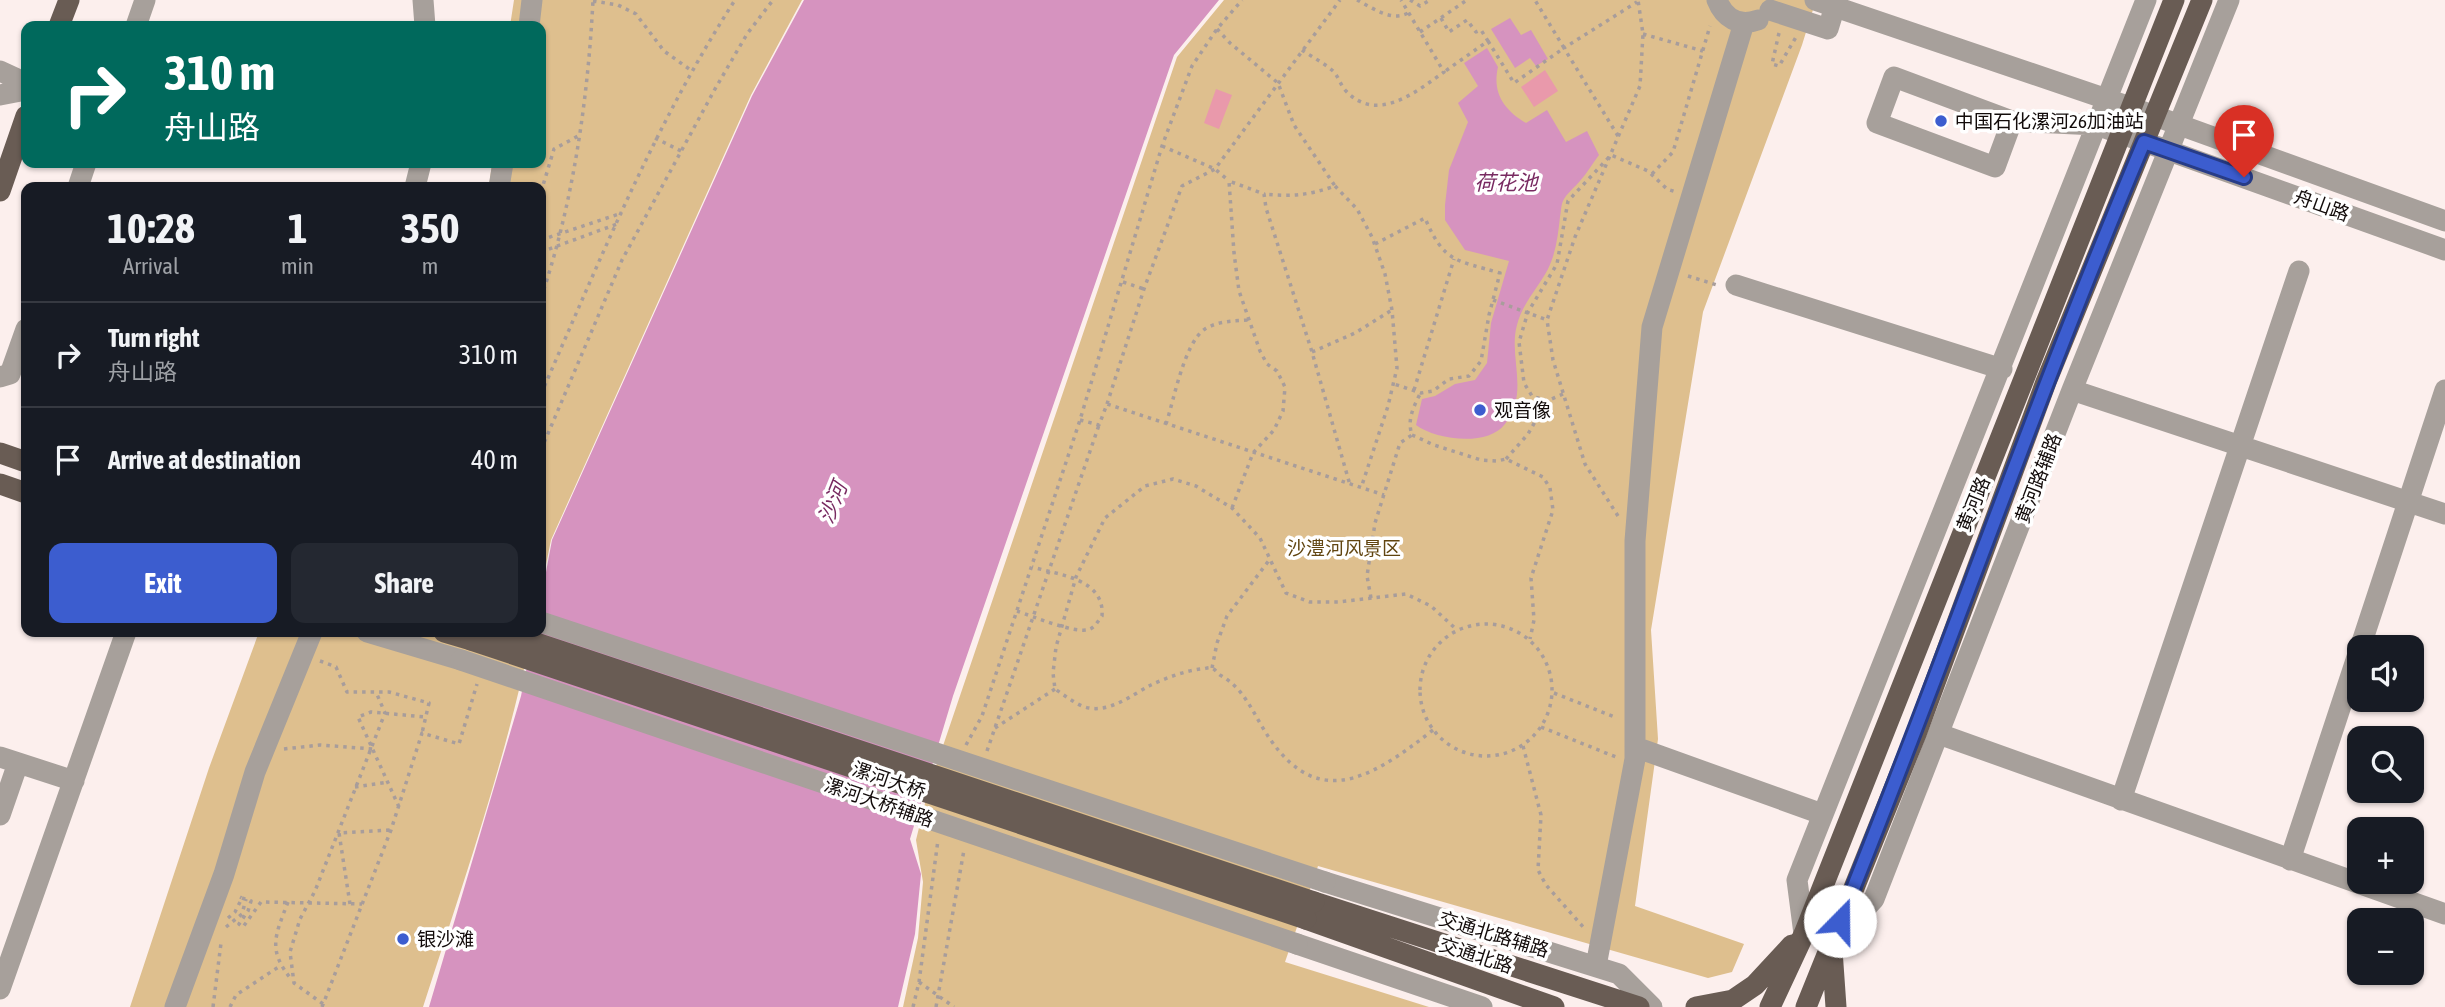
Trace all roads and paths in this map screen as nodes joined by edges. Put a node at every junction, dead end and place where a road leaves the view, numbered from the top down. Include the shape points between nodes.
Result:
1 (69, 0) edge
2 (145, 0) edge
3 (423, 0) edge
4 (532, 0) edge
5 (593, 0) edge
6 (735, 0) edge
7 (773, 0) edge
8 (1242, 0) edge
9 (1340, 0) edge
10 (1357, 0) edge
11 (1401, 0) edge
12 (1410, 0) edge
13 (1430, 0) edge
14 (1467, 0) edge
15 (1535, 0) edge
16 (2147, 0) edge
17 (2174, 0) edge
18 (2202, 0) edge
19 (2229, 0) edge
20 (1638, 1) edge
21 (1825, 3) edge
22 (1775, 8) edge
23 (1715, 10) edge
24 (1408, 13) junction
25 (1441, 18) junction
26 (61, 21) edge
27 (138, 21) edge
28 (425, 21) edge
29 (530, 21) edge
30 (1744, 23) junction
31 (1217, 29) junction
32 (1420, 32) junction
33 (1798, 33) dead end
34 (1643, 34) junction
35 (1488, 41) junction
36 (1564, 48) junction
37 (1302, 50) junction
38 (1703, 51) junction
39 (0, 71) edge
40 (692, 71) junction
41 (1444, 72) junction
42 (21, 81) edge
43 (1278, 83) junction
44 (21, 91) edge
45 (0, 95) edge
46 (2107, 99) junction
47 (2130, 107) junction
48 (2155, 116) junction
49 (2012, 121) junction
50 (2178, 124) junction
51 (2096, 125) junction
52 (21, 130) edge
53 (2120, 132) junction
54 (580, 135) junction
55 (1618, 136) junction
56 (655, 138) junction
57 (2144, 142) junction
58 (1162, 146) junction
59 (2168, 150) junction
60 (681, 151) junction
61 (1611, 155) junction
62 (1214, 169) junction
63 (1652, 174) junction
64 (1229, 181) junction
65 (544, 182) edge
66 (1335, 186) junction
67 (0, 191) edge
68 (1264, 194) junction
69 (1691, 198) junction
70 (622, 213) junction
71 (2445, 221) edge
72 (617, 224) junction
73 (558, 234) junction
74 (546, 238) edge
75 (1375, 244) junction
76 (555, 247) junction
77 (546, 250) edge
78 (2445, 250) edge
79 (1454, 259) junction
80 (1669, 271) junction
81 (2299, 271) dead end
82 (546, 280) edge
83 (1122, 282) junction
84 (1736, 285) joint
85 (1144, 289) junction
86 (1493, 300) junction
87 (1392, 310) junction
88 (1528, 312) junction
89 (1248, 320) junction
90 (1547, 320) junction
91 (21, 347) edge
92 (1312, 352) junction
93 (2001, 369) junction
94 (0, 377) edge
95 (546, 383) edge
96 (1394, 384) junction
97 (1414, 390) junction
98 (2072, 390) junction
99 (2445, 390) edge
100 (1421, 393) junction
101 (1563, 394) junction
102 (1547, 401) junction
103 (1107, 404) junction
104 (1080, 420) junction
105 (1166, 424) junction
106 (1099, 425) junction
107 (1412, 435) junction
108 (546, 438) edge
109 (2240, 446) junction
110 (0, 453) edge
111 (1253, 453) junction
112 (1506, 458) junction
113 (21, 460) edge
114 (0, 484) edge
115 (1350, 485) junction
116 (1361, 488) junction
117 (21, 491) edge
118 (1384, 495) junction
119 (2408, 502) junction
120 (1232, 508) junction
121 (2445, 514) edge
122 (1634, 541) junction
123 (1270, 559) junction
124 (1032, 566) junction
125 (1049, 572) junction
126 (1076, 580) junction
127 (1371, 598) junction
128 (1017, 611) junction
129 (1033, 617) junction
130 (546, 624) edge
131 (1063, 626) junction
132 (1457, 630) junction
133 (2365, 635) edge
134 (124, 637) edge
135 (310, 637) edge
136 (384, 637) edge
137 (461, 637) edge
138 (517, 637) edge
139 (1530, 639) junction
140 (303, 655) junction
141 (1212, 668) junction
142 (478, 682) dead end
143 (2347, 688) edge
144 (1055, 690) junction
145 (376, 692) junction
146 (1554, 693) junction
147 (386, 713) junction
148 (426, 717) junction
149 (1635, 725) junction
150 (1541, 727) junction
151 (995, 728) junction
152 (1433, 730) junction
153 (422, 733) junction
154 (1939, 734) junction
155 (967, 745) dead end
156 (1523, 745) junction
157 (265, 746) junction
158 (373, 750) junction
159 (1635, 756) junction
160 (9, 760) edge
161 (984, 760) dead end
162 (74, 782) junction
163 (388, 782) junction
164 (355, 787) junction
165 (2121, 800) junction
166 (399, 807) junction
167 (1822, 814) junction
168 (0, 815) edge
169 (391, 830) junction
170 (339, 833) junction
171 (940, 835) dead end
172 (966, 842) dead end
173 (2290, 860) junction
174 (288, 902) junction
175 (309, 903) junction
176 (350, 904) junction
177 (362, 904) junction
178 (1310, 911) junction
179 (2445, 914) edge
180 (1804, 934) junction
181 (1831, 945) junction
182 (1599, 956) junction
183 (280, 966) junction
184 (919, 982) junction
185 (294, 983) junction
186 (0, 989) edge
187 (938, 996) junction
188 (323, 1005) edge
189 (175, 1007) edge
190 (213, 1007) edge
191 (230, 1007) edge
192 (913, 1007) edge
193 (936, 1007) edge
194 (954, 1007) edge
195 (1482, 1007) edge
196 (1553, 1007) edge
197 (1639, 1007) edge
198 (1651, 1007) edge
199 (1696, 1007) edge
200 (1770, 1007) edge
201 (1806, 1007) edge
202 (1836, 1007) edge

1 - 26 main road
2 - 27 street
3 - 28 street
4 - 29 street
5 - 40 path via 636,14 664,51
5 - 54 path
6 - 40 path
7 - 60 path via 747,34
8 - 31 path
9 - 37 path
10 - 24 path via 1396,17
11 - 24 path
12 - 13 path via 1420,6
14 - 25 path
15 - 36 path
16 - 46 street
17 - 47 main road, 黄河路
18 - 48 main road, 黄河路
19 - 50 street, 黄河路辅路
20 - 34 path
20 - 36 path
21 - 22 street via 1828,29
21 - 46 street, 舟山路
22 - 30 street via 1759,20
22 - 33 path via 1772,64 1779,66
23 - 30 street
23 - 38 path
24 - 32 path
25 - 32 path
25 - 35 path via 1449,32 1467,20
30 - 69 street
31 - 43 path
31 - 58 path via 1192,66
32 - 41 path
34 - 38 path
34 - 55 path via 1640,86
35 - 36 path via 1514,83
35 - 41 path
36 - 55 path
37 - 41 path via 1335,73 1345,91 1364,104 1403,100
37 - 43 path
38 - 63 path via 1673,152
39 - 42 street
40 - 56 path
43 - 62 path
43 - 66 path via 1294,125
44 - 45 street
46 - 47 street, 舟山路
46 - 51 street
47 - 48 street, 舟山路
47 - 53 main road, 黄河路
48 - 50 street, 舟山路
48 - 57 main road, 黄河路
49 - 49 street, 舟山路 via 1894,77 1877,123 1995,167
49 - 51 street, 舟山路
50 - 59 street, 黄河路辅路
50 - 71 street, 舟山路
51 - 53 street, 舟山路
51 - 93 street
52 - 67 main road
53 - 57 street, 舟山路
53 - 180 main road, 黄河路
54 - 65 path via 554,149
54 - 73 path
55 - 61 path
56 - 60 path
56 - 70 path
57 - 59 street, 舟山路
57 - 181 main road, 黄河路 via 2046,382 1916,734
58 - 62 path
58 - 83 path
59 - 78 street, 舟山路
59 - 98 street, 黄河路辅路
60 - 108 path via 622,260
61 - 63 path
61 - 88 path via 1568,201 1557,264
61 - 90 path via 1575,237
62 - 64 path
62 - 85 path via 1182,186
63 - 69 path via 1667,189
64 - 68 path
64 - 89 path via 1239,291
66 - 68 path via 1290,197
66 - 75 path via 1357,209
68 - 92 path
69 - 80 street
70 - 72 path
70 - 73 path
72 - 76 path
72 - 95 path
73 - 74 path
73 - 76 path
75 - 79 path via 1425,218 1436,243
75 - 87 path
76 - 77 path
76 - 82 path
79 - 86 path via 1500,273
79 - 97 path
80 - 84 path via 1734,290
80 - 122 street via 1653,327
81 - 109 street
83 - 85 path
83 - 104 path
84 - 93 street
85 - 103 path
86 - 88 path
86 - 100 path via 1481,361 1469,376 1449,379 1433,391
87 - 92 path via 1355,334
87 - 96 path
88 - 90 path
88 - 102 path via 1519,342 1524,383 1532,396
89 - 105 path via 1202,331 1184,367
89 - 111 path via 1267,364 1285,387 1283,411 1274,430
90 - 101 path
91 - 94 street via 10,373
92 - 115 path
93 - 167 street
96 - 97 path
96 - 116 path
97 - 100 path
98 - 109 street
98 - 154 street, 黄河路辅路
99 - 119 street
100 - 107 path via 1409,425
101 - 102 path
101 - 122 path via 1586,464
102 - 112 path via 1528,434
103 - 105 path
103 - 106 path
104 - 106 path
104 - 124 path
105 - 111 path
106 - 125 path
107 - 112 path via 1466,456
107 - 118 path via 1400,443
109 - 119 street
109 - 165 street
110 - 113 main road
111 - 115 path
111 - 120 path
112 - 139 path via 1543,477 1550,488 1553,510 1531,579 1534,620
114 - 117 main road
115 - 116 path
116 - 118 path
118 - 127 path via 1367,576
119 - 121 street
119 - 133 street
120 - 123 path via 1260,538
120 - 126 path via 1196,486 1173,479 1145,486 1105,518
122 - 149 street
123 - 127 path via 1286,593 1298,598 1338,603
123 - 141 path via 1227,616
124 - 125 path
124 - 128 path
125 - 126 path
125 - 129 path
126 - 131 path
126 - 131 path via 1092,587 1100,597 1102,616 1087,631
127 - 132 path via 1406,594 1431,606
128 - 129 path
128 - 155 path via 982,716
129 - 131 path
129 - 151 path
130 - 182 street, 交通北路辅路, bridge via 1325,882
131 - 144 path via 1056,647
132 - 139 path via 1495,624
132 - 152 path via 1435,648 1422,674 1420,693
134 - 162 street
135 - 140 street
136 - 195 street, 漯河大桥辅路, bridge
137 - 178 main road, 漯河大桥, bridge
138 - 178 main road, 漯河大桥, bridge
139 - 146 path via 1543,656
140 - 145 path via 336,667 347,692
140 - 157 street
141 - 144 path via 1190,670 1150,685 1120,704 1096,708 1084,707
141 - 152 path via 1244,696 1275,746 1297,768 1322,780 1345,782 1366,775 1394,761
142 - 153 path via 459,744
143 - 173 street
144 - 151 path
145 - 147 path
145 - 148 path via 429,703
146 - 149 path
146 - 150 path
147 - 148 path
147 - 158 path
147 - 158 path via 358,717
148 - 153 path
149 - 159 street
150 - 156 path
150 - 159 path
151 - 161 path
152 - 156 path via 1447,744 1475,755 1504,754
153 - 166 path
154 - 165 street
154 - 181 street, 黄河路辅路 via 1874,899
156 - 182 path via 1541,815 1538,870
157 - 158 path
157 - 189 street
158 - 163 path
158 - 164 path
159 - 167 street
159 - 182 street
160 - 162 street
160 - 168 street
162 - 186 street
163 - 164 path
163 - 166 path
164 - 170 path
165 - 173 street
166 - 169 path
167 - 180 street via 1797,880
169 - 170 path
169 - 177 path
170 - 175 path
170 - 176 path
171 - 184 path
172 - 187 path
173 - 179 street
174 - 175 path
174 - 183 path via 274,939
174 - 190 path via 261,902 243,927 239,924 251,901 244,899 242,914 221,931
175 - 176 path
175 - 185 path via 290,952
176 - 177 path
177 - 188 path
178 - 196 main road, 交通北路
178 - 197 main road, 交通北路
180 - 199 main road via 1734,1000
180 - 200 main road, 黄河路
181 - 201 main road, 黄河路
181 - 202 main road
182 - 198 street, 交通北路辅路
183 - 185 path
183 - 191 path via 236,995
184 - 187 path
184 - 192 path
185 - 188 path
187 - 193 path
187 - 194 path

